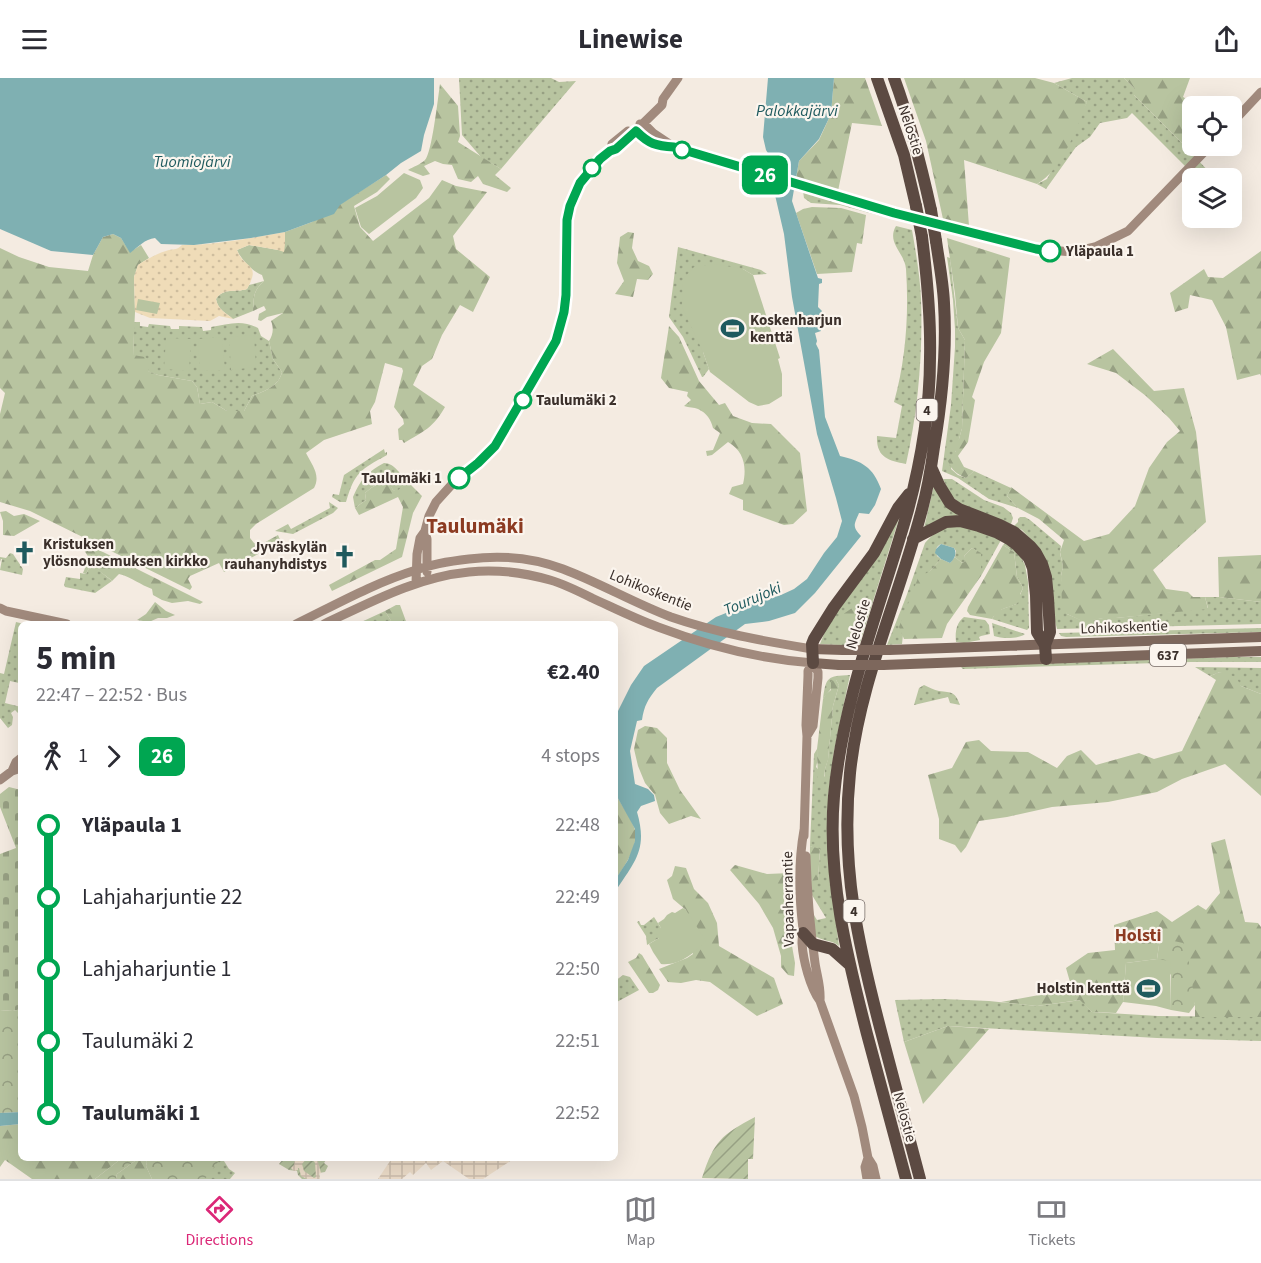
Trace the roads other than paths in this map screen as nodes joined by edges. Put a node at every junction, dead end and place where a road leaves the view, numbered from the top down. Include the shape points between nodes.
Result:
1 (678, 78) edge
2 (877, 78) edge
3 (894, 78) edge
4 (1261, 92) edge
5 (1242, 112) edge
6 (639, 126) junction
7 (1200, 156) edge
8 (931, 467) junction
9 (912, 491) junction
10 (425, 531) junction
11 (914, 539) junction
12 (427, 566) junction
13 (416, 569) junction
14 (426, 580) junction
15 (416, 583) junction
16 (2, 610) edge
17 (53, 621) edge
18 (302, 621) edge
19 (330, 621) edge
20 (1261, 637) edge
21 (1045, 645) junction
22 (812, 649) junction
23 (1261, 651) edge
24 (1046, 659) junction
25 (813, 663) junction
26 (16, 769) edge
27 (0, 780) edge
28 (804, 830) junction
29 (803, 933) junction
30 (813, 944) junction
31 (850, 965) junction
32 (820, 1000) junction
33 (868, 1158) junction
34 (867, 1179) edge
35 (876, 1179) edge
36 (906, 1179) edge
37 (920, 1179) edge

1 - 6 main road
2 - 9 highway, Nelostie / 4, bridge via 904,155 922,237 928,291 930,358 926,412
3 - 8 highway, Nelostie / 4, bridge via 931,210 944,305 944,361
4 - 5 main road
6 - 7 main road via 646,141 659,147 674,147 894,213 1052,251 1095,247 1128,231
6 - 10 main road via 600,159 580,183 570,206 566,295 556,341 500,439 436,502
8 - 11 highway, Nelostie / 4
8 - 21 highway via 950,502 1014,532 1036,553 1046,578 1048,598 1050,632
9 - 22 highway via 898,508 868,563 822,624
9 - 31 highway, Nelostie / 4 via 855,685 837,770 834,869
10 - 12 main road
10 - 13 main road via 420,538
11 - 21 highway via 946,522 960,521 1009,538 1029,558 1033,568 1037,632
11 - 37 highway, Nelostie / 4 via 860,715 850,772 846,833 856,928
12 - 13 main road, Lohikoskentie
12 - 14 main road
12 - 22 main road, Lohikoskentie via 503,557 542,563 674,618 756,640
13 - 15 main road
13 - 18 main road, Lohikoskentie
14 - 15 main road, Lohikoskentie
14 - 25 main road, Lohikoskentie via 468,572 524,574 551,580 659,627 738,652
15 - 19 main road, Lohikoskentie
16 - 17 main road
20 - 21 main road, Lohikoskentie / 637
21 - 22 main road, Lohikoskentie / 637, bridge
21 - 24 highway
22 - 25 highway
23 - 24 main road, Lohikoskentie / 637
24 - 25 main road, Lohikoskentie / 637, bridge
25 - 28 main road, Vapaaherrantie via 808,671
26 - 27 main road
28 - 29 main road, Vapaaherrantie via 800,850
28 - 30 main road, Vapaaherrantie
29 - 30 highway
29 - 32 main road, Vapaaherrantie via 803,951 814,992
30 - 31 highway via 832,949
30 - 32 main road, Vapaaherrantie
31 - 36 highway, Nelostie / 4
32 - 33 main road, Vapaaherrantie via 854,1096
33 - 34 main road, Vapaaherrantie
33 - 35 main road, Vapaaherrantie

